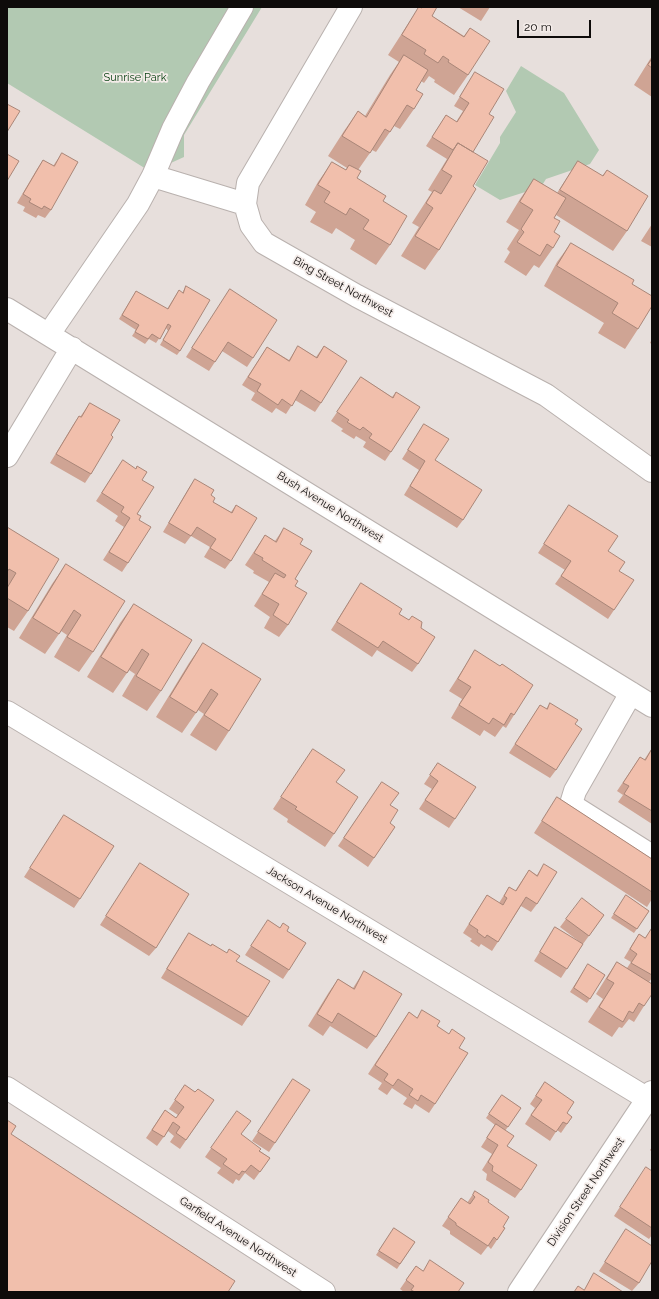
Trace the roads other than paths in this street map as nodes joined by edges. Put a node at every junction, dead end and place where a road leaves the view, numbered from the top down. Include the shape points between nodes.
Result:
1 (242, 7) edge
2 (352, 7) edge
3 (153, 176) junction
4 (245, 204) junction
5 (7, 309) edge
6 (49, 334) junction
7 (72, 348) junction
8 (7, 456) edge
9 (652, 472) edge
10 (631, 693) junction
11 (652, 706) edge
12 (7, 712) edge
13 (652, 856) edge
14 (7, 1088) edge
15 (650, 1096) edge
16 (324, 1292) edge
17 (519, 1292) edge

1 - 3 street via 198,82
2 - 4 street, Bing Street Northwest via 248,183
3 - 4 street
3 - 6 street via 138,204
4 - 9 street, Bing Street Northwest via 251,226 264,243 357,296 546,394
5 - 6 street, Bush Avenue Northwest
6 - 7 street, Bush Avenue Northwest
7 - 8 street
7 - 10 street, Bush Avenue Northwest
10 - 11 street, Bush Avenue Northwest
10 - 13 street via 575,791 571,804
12 - 15 street, Jackson Avenue Northwest
14 - 16 street, Garfield Avenue Northwest
15 - 17 street, Division Street Northwest

